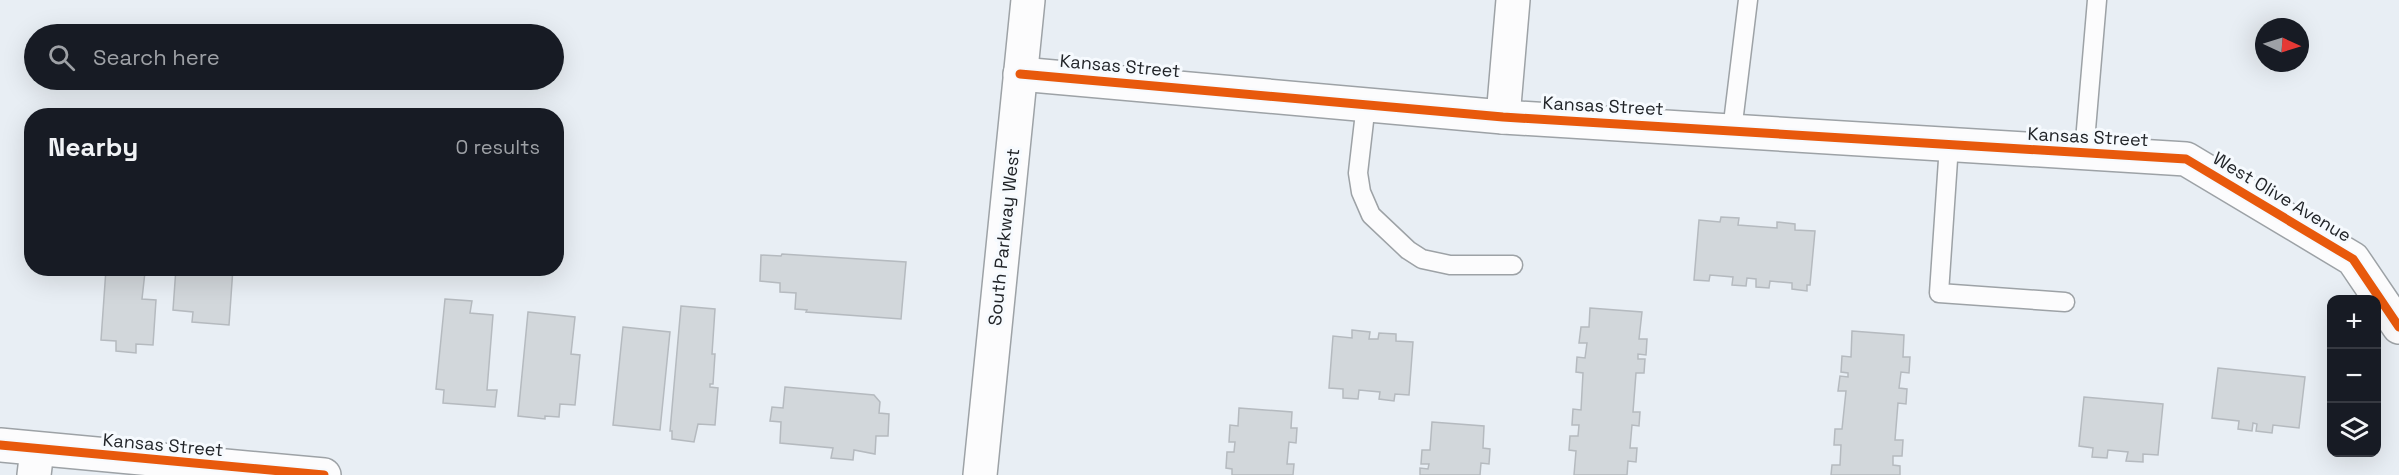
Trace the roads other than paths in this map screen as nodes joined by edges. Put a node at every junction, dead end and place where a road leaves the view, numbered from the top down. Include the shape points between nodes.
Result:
1 (1028, 0) edge
2 (1513, 0) edge
3 (1748, 0) edge
4 (2097, 0) edge
5 (1020, 74) junction
6 (1366, 104) junction
7 (1503, 117) junction
8 (1732, 131) junction
9 (1949, 145) junction
10 (2084, 153) junction
11 (2186, 159) joint
12 (1513, 265) dead end
13 (2065, 302) dead end
14 (2399, 327) edge
15 (0, 445) edge
16 (36, 463) edge
17 (324, 475) edge
18 (980, 475) edge

1 - 5 street, South Parkway West
2 - 7 street
3 - 8 lane
4 - 10 lane
5 - 6 street, Kansas Street
5 - 18 street, South Parkway West
6 - 7 street, Kansas Street
6 - 12 lane via 1358,173 1371,215 1422,259 1450,265
7 - 8 street, Kansas Street
8 - 9 street, Kansas Street
9 - 10 street, Kansas Street
9 - 13 lane via 1939,293
10 - 11 street, Kansas Street
11 - 14 street, West Olive Avenue via 2353,259
15 - 16 street, Kansas Street
16 - 17 street, Kansas Street

